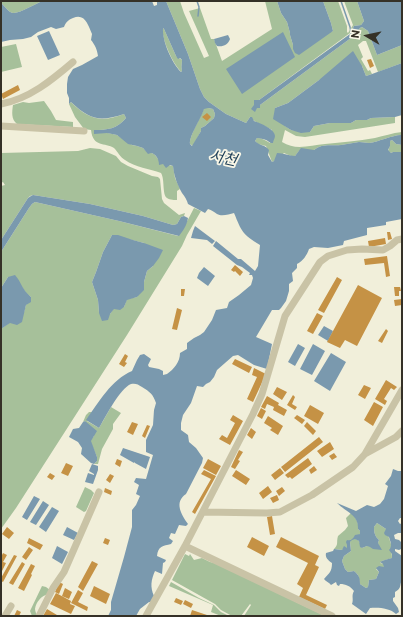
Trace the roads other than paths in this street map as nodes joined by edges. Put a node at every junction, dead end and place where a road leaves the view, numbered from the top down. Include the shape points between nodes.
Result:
1 (73, 62) dead end
2 (1, 104) edge
3 (1, 126) edge
4 (84, 131) dead end
5 (402, 239) edge
6 (402, 390) edge
7 (402, 431) edge
8 (365, 454) junction
9 (99, 492) dead end
10 (203, 512) junction
11 (185, 546) junction
12 (11, 606) dead end
13 (5, 616) edge
14 (39, 616) edge
15 (146, 616) edge
16 (332, 616) edge

1 - 2 street via 37,90 11,103
3 - 4 street
5 - 10 street via 383,250 346,250 328,256 320,262 285,316 262,394
6 - 8 street
7 - 8 street
8 - 10 street via 353,467 312,495 280,512
9 - 14 street via 64,572
10 - 11 street
11 - 15 street
11 - 16 street
12 - 13 street

